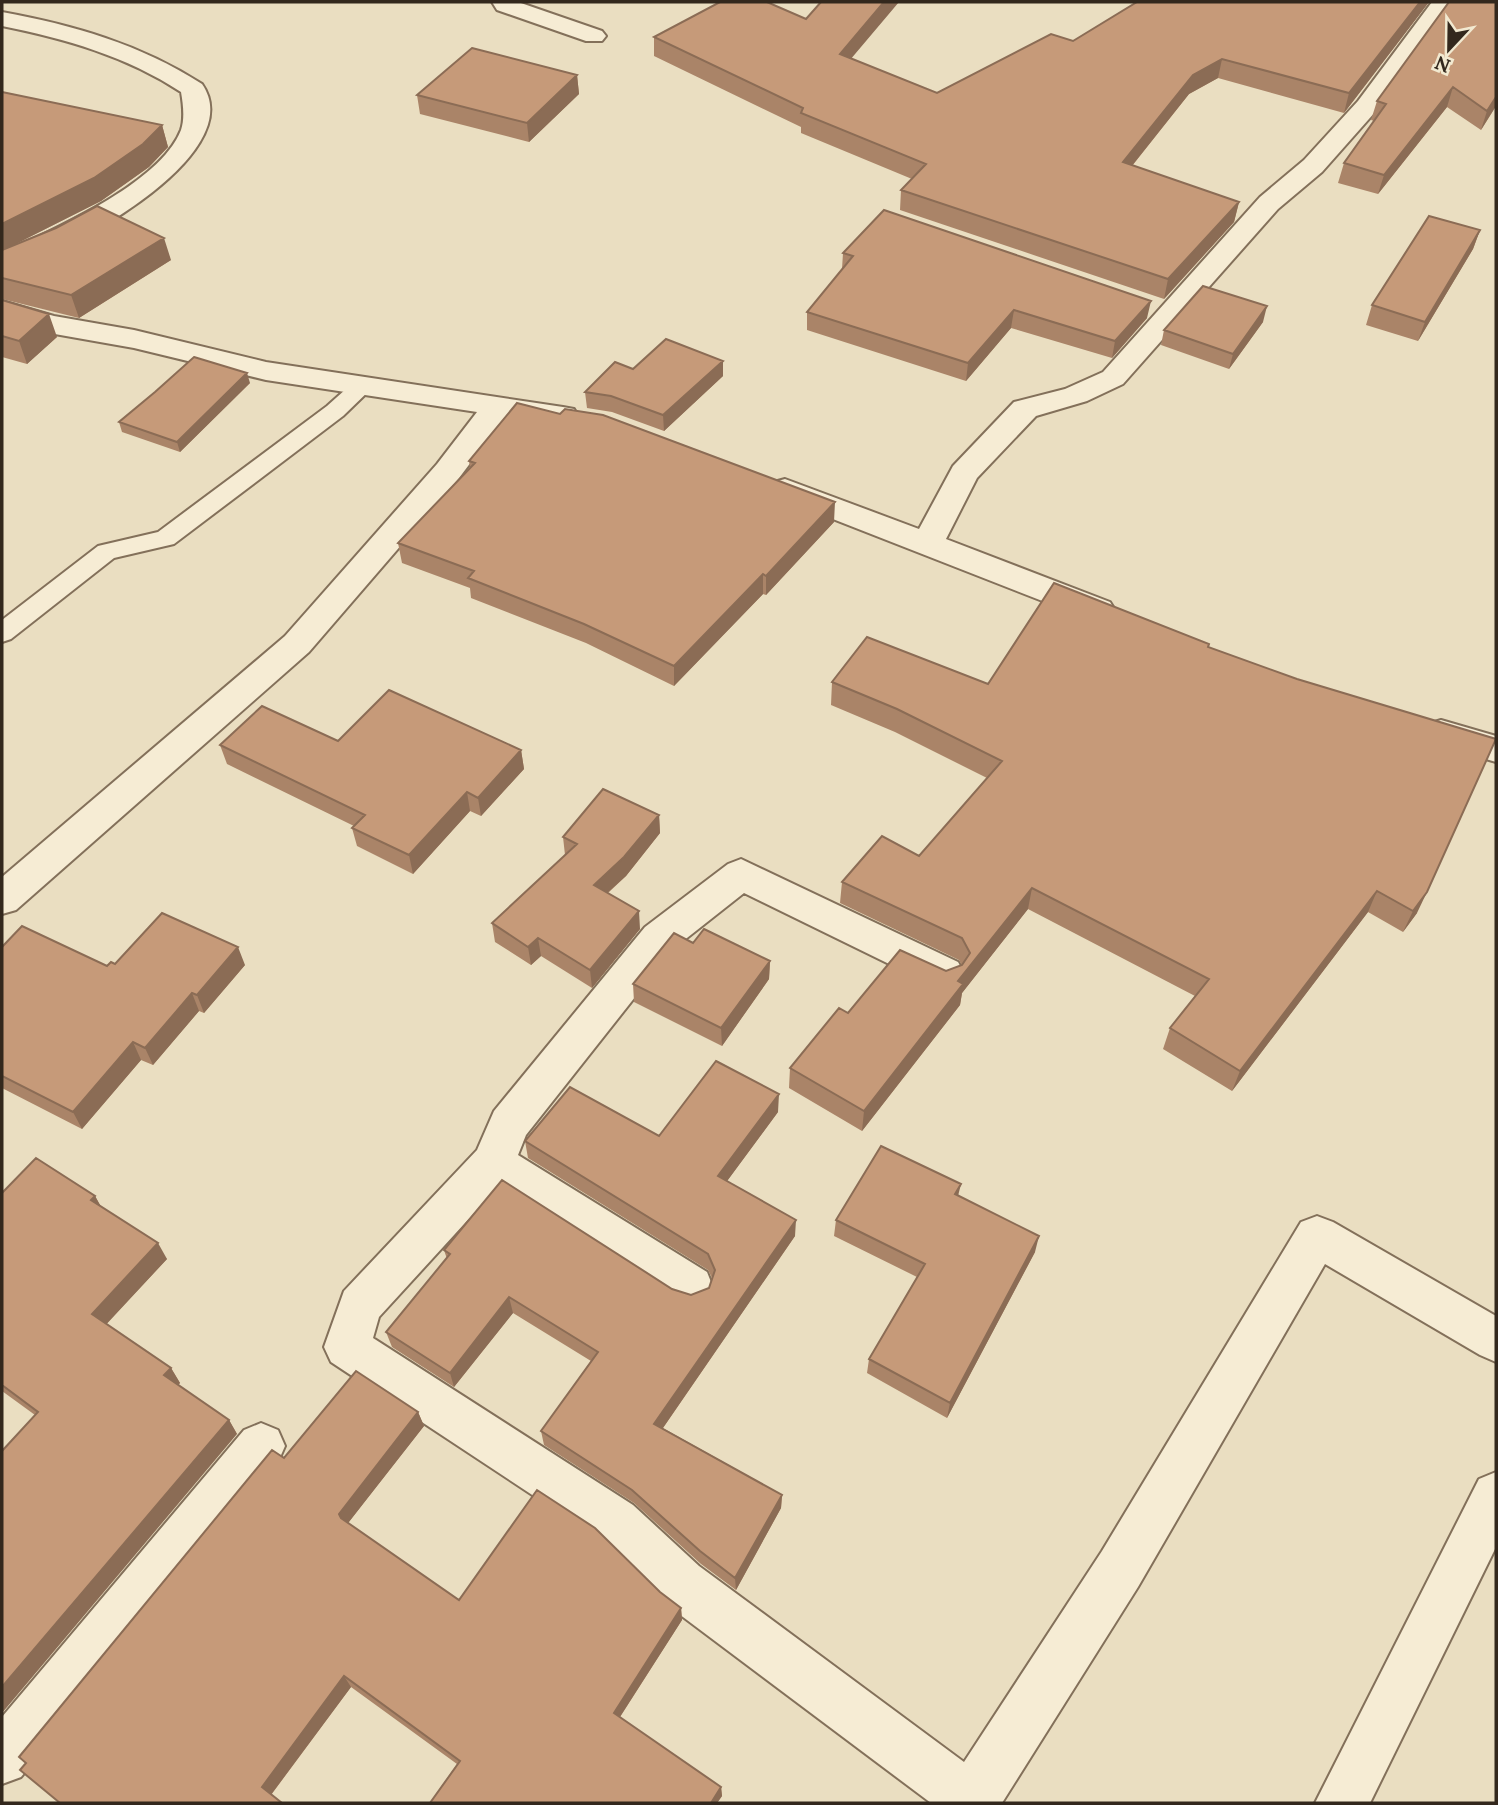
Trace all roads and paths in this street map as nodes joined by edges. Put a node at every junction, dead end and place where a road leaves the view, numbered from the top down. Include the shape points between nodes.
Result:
1 (504, 2) edge
2 (1444, 2) edge
3 (2, 19) edge
4 (594, 36) dead end
5 (2, 265) edge
6 (2, 309) edge
7 (363, 386) junction
8 (497, 407) junction
9 (585, 419) edge
10 (763, 481) edge
11 (928, 543) junction
12 (1127, 622) edge
13 (2, 633) edge
14 (1410, 724) edge
15 (1496, 749) edge
16 (2, 899) edge
17 (944, 973) edge
18 (493, 1162) junction
19 (691, 1287) dead end
20 (1496, 1339) edge
21 (261, 1446) dead end
22 (1496, 1496) edge
23 (2, 1758) edge
24 (973, 1802) edge
25 (1342, 1803) edge

1 - 4 street
2 - 11 street via 1367,106 1313,166 1160,310 1113,378 1076,395 1025,409 964,472
3 - 5 street via 104,44 171,73 193,89 197,112 180,153 130,196
6 - 7 street via 49,324 266,371
7 - 8 street
7 - 13 lane via 159,542 106,552
8 - 9 street
8 - 16 street via 448,471 297,644
10 - 11 street
11 - 12 street
14 - 15 street
17 - 18 street via 741,874 659,938 509,1124
18 - 19 street
18 - 24 street via 360,1306 347,1347 616,1522 681,1584
20 - 24 street via 1317,1236 1120,1569
21 - 23 street
22 - 25 street

